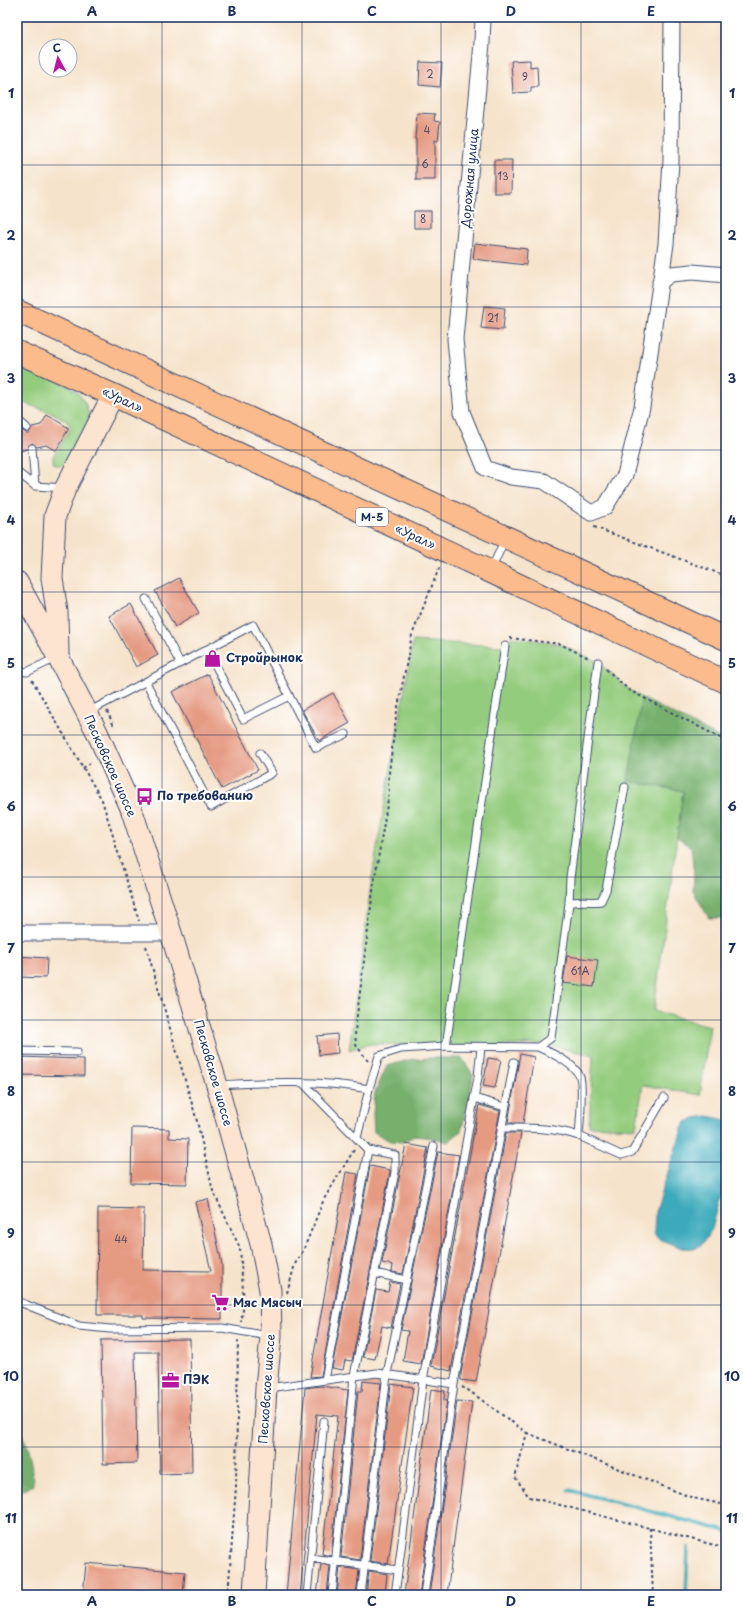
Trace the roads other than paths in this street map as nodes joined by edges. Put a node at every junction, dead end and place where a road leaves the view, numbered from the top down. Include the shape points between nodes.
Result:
1 (483, 17) edge
2 (672, 17) edge
3 (726, 275) edge
4 (660, 282) junction
5 (17, 311) edge
6 (17, 352) edge
7 (113, 395) junction
8 (17, 419) edge
9 (27, 428) dead end
10 (32, 448) dead end
11 (17, 472) edge
12 (35, 486) junction
13 (66, 489) junction
14 (506, 537) junction
15 (491, 572) junction
16 (17, 582) edge
17 (146, 599) dead end
18 (57, 612) junction
19 (38, 621) junction
20 (726, 639) edge
21 (505, 646) road end
22 (207, 650) junction
23 (58, 657) junction
24 (598, 662) road end
25 (180, 663) junction
26 (17, 671) edge
27 (146, 682) junction
28 (726, 682) edge
29 (289, 696) junction
30 (86, 713) junction
31 (346, 734) dead end
32 (260, 753) dead end
33 (626, 787) dead end
34 (569, 903) junction
35 (171, 933) junction
36 (20, 935) edge
37 (446, 1046) junction
38 (538, 1046) junction
39 (481, 1047) junction
40 (17, 1051) edge
41 (77, 1052) dead end
42 (514, 1062) dead end
43 (303, 1083) junction
44 (217, 1085) junction
45 (369, 1088) junction
46 (474, 1098) junction
47 (664, 1098) dead end
48 (505, 1107) junction
49 (501, 1128) junction
50 (579, 1136) junction
51 (357, 1138) junction
52 (434, 1146) dead end
53 (368, 1150) junction
54 (374, 1273) junction
55 (407, 1280) junction
56 (17, 1301) edge
57 (272, 1336) junction
58 (387, 1374) junction
59 (354, 1376) junction
60 (325, 1380) junction
61 (423, 1380) junction
62 (454, 1384) junction
63 (266, 1388) junction
64 (324, 1421) dead end
65 (310, 1558) junction
66 (336, 1562) junction
67 (364, 1566) junction
68 (398, 1570) junction
69 (254, 1595) edge
70 (307, 1595) edge
71 (332, 1595) edge
72 (361, 1595) edge
73 (395, 1595) edge
74 (424, 1595) edge

1 - 4 street, Дорожная улица via 455,339 462,412 485,468 511,477 544,481 591,513 605,507 625,475 642,407
2 - 4 street via 671,161 666,244
3 - 4 street via 692,272 672,274
5 - 14 highway
6 - 7 highway, «Урал» / М-5
7 - 13 street
7 - 15 highway, «Урал» / М-5
8 - 9 lane
10 - 12 lane
11 - 12 lane
12 - 13 lane
13 - 18 street via 55,516 52,541 52,578
14 - 15 lane
14 - 20 highway
15 - 28 highway, «Урал» / М-5
16 - 19 street, Песковское шоссе
17 - 25 lane
18 - 19 street via 46,621
18 - 23 street
19 - 23 street, Песковское шоссе
21 - 37 lane
22 - 25 lane
22 - 29 lane via 243,719
22 - 29 lane via 253,625
23 - 26 lane via 27,672
23 - 30 street, Песковское шоссе
24 - 34 lane
25 - 27 lane
27 - 30 lane
27 - 32 lane via 211,807 272,773
29 - 31 lane via 316,748
30 - 35 street, Песковское шоссе via 131,808
33 - 34 lane via 606,890 601,901 578,900
34 - 38 lane via 551,1038
35 - 36 street
35 - 44 street, Песковское шоссе
37 - 39 lane
37 - 45 lane via 401,1049 379,1056
38 - 39 lane
38 - 50 lane via 570,1066 580,1077
39 - 46 lane
40 - 41 lane
42 - 48 lane
43 - 44 lane
43 - 45 lane
43 - 51 lane
44 - 57 street, Песковское шоссе via 261,1244 270,1290
45 - 51 lane
46 - 48 lane
46 - 61 lane
47 - 50 lane via 632,1152 621,1155
48 - 49 lane
49 - 50 lane via 544,1128
49 - 62 lane
51 - 53 lane
52 - 55 lane
53 - 54 lane via 395,1154 395,1172
53 - 60 lane
54 - 55 lane
54 - 59 lane
55 - 58 lane
56 - 57 lane via 79,1326 110,1329 222,1328
57 - 63 street, Песковское шоссе
58 - 59 lane
58 - 61 lane
58 - 67 lane
59 - 60 lane
59 - 66 lane
60 - 63 lane
61 - 62 lane
61 - 68 lane
62 - 74 lane
63 - 69 street, Песковское шоссе
64 - 65 lane
65 - 66 lane
65 - 70 lane
66 - 67 lane
66 - 71 lane
67 - 68 lane
67 - 72 lane
68 - 73 lane

